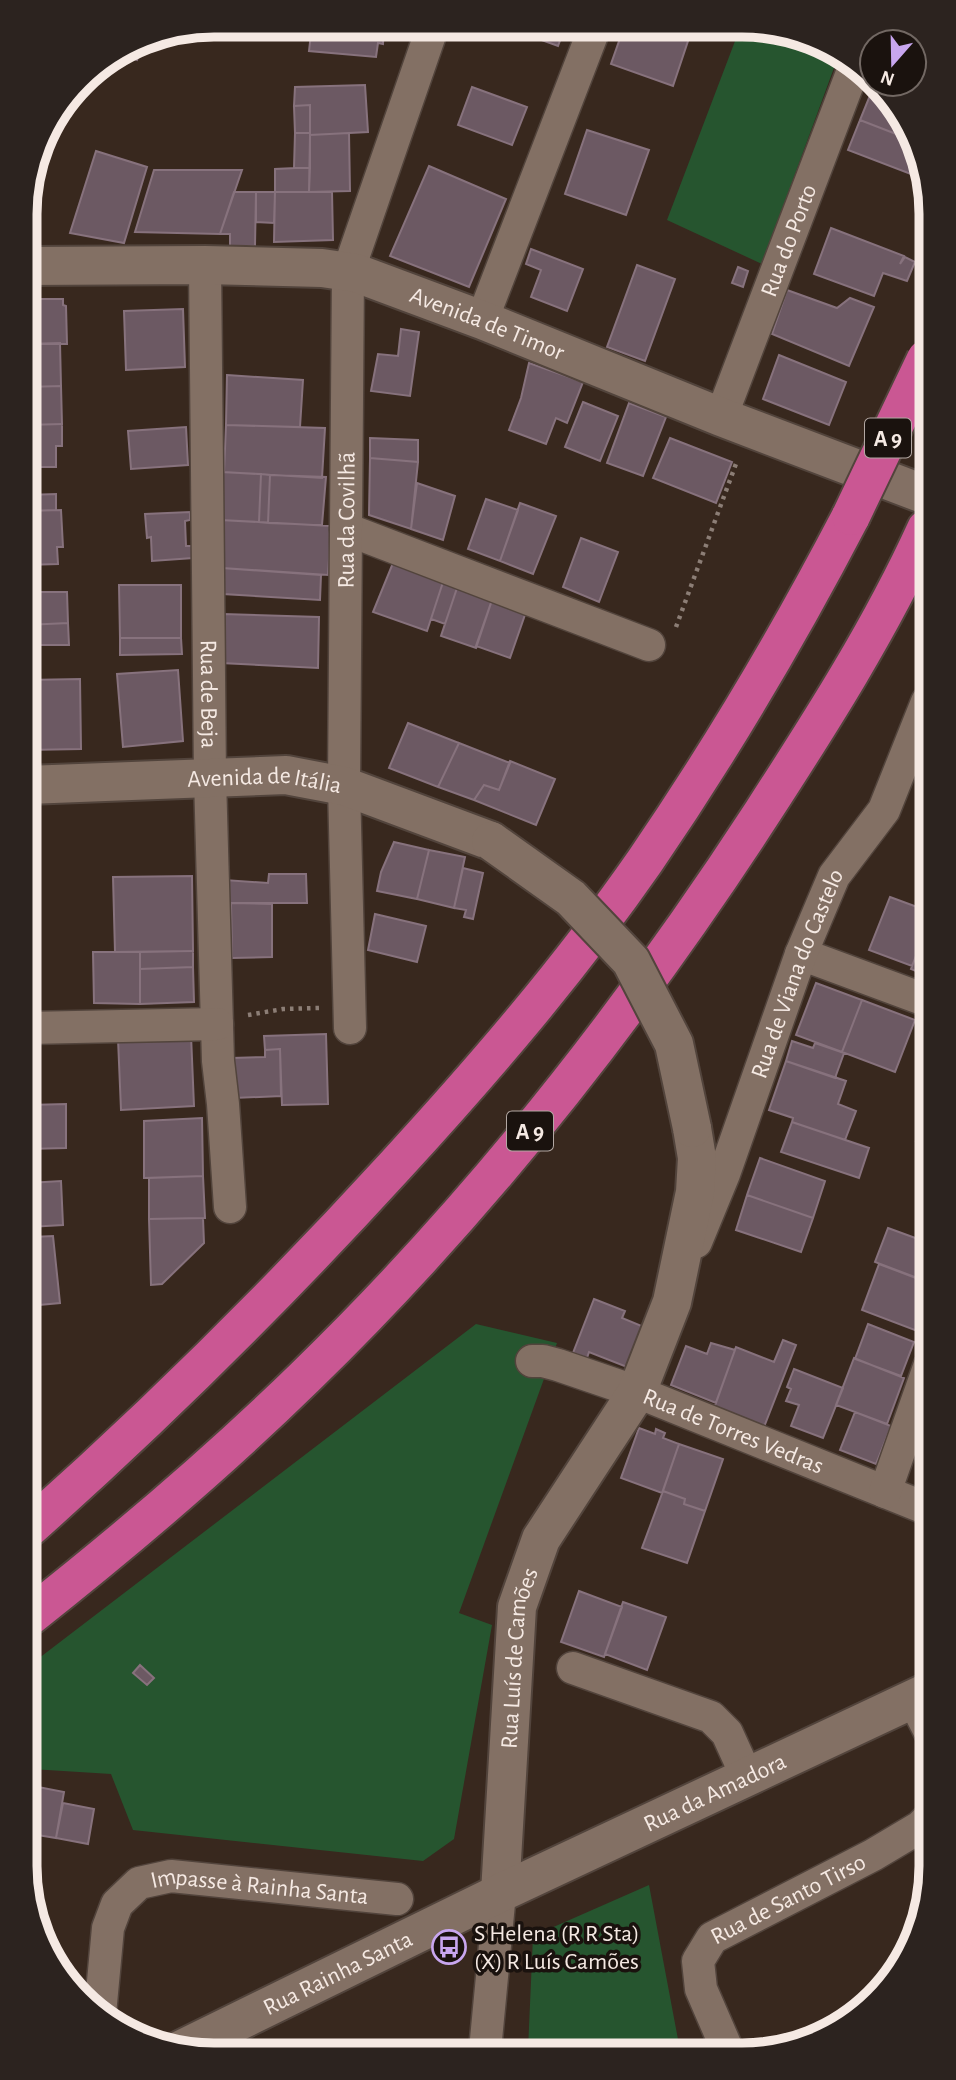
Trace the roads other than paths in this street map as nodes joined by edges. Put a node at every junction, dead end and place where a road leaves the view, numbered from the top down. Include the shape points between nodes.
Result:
1 (429, 37) edge
2 (591, 37) edge
3 (852, 75) edge
4 (205, 265) junction
5 (37, 266) edge
6 (348, 272) junction
7 (482, 320) junction
8 (919, 374) edge
9 (735, 422) junction
10 (919, 492) edge
11 (346, 529) junction
12 (919, 544) edge
13 (649, 645) road end
14 (918, 754) edge
15 (210, 778) junction
16 (37, 785) edge
17 (344, 786) junction
18 (801, 954) junction
19 (919, 998) edge
20 (349, 1017) road end
21 (217, 1024) junction
22 (37, 1028) edge
23 (692, 1128) joint
24 (230, 1207) dead end
25 (684, 1253) junction
26 (532, 1361) dead end
27 (637, 1392) junction
28 (919, 1395) edge
29 (885, 1492) junction
30 (919, 1506) edge
31 (37, 1521) edge
32 (37, 1610) edge
33 (573, 1668) dead end
34 (919, 1696) edge
35 (747, 1777) junction
36 (919, 1828) edge
37 (500, 1893) junction
38 (397, 1899) dead end
39 (101, 2002) edge
40 (196, 2042) edge
41 (486, 2043) edge
42 (724, 2043) edge

1 - 6 street, Rua da Covilhã
2 - 7 street
3 - 9 street, Rua do Porto
4 - 5 street, Avenida de Timor
4 - 6 street, Avenida de Timor
4 - 15 street, Rua de Beja
6 - 7 street, Avenida de Timor
6 - 11 street, Rua da Covilhã
7 - 9 street, Avenida de Timor
8 - 31 highway, A 9, bridge via 791,628 700,779 584,944 434,1124 253,1317
9 - 10 street, Avenida de Timor
11 - 13 street
11 - 17 street, Rua da Covilhã
12 - 32 highway, A 9 via 858,656 730,862 661,961 522,1141 444,1232 306,1377 161,1509
14 - 18 street, Rua de Viana do Castelo via 884,810 834,876
15 - 16 street, Avenida de Itália
15 - 17 street, Avenida de Itália via 286,775
15 - 21 street, Rua de Beja
17 - 20 street, Rua da Covilhã
17 - 23 street, Avenida de Itália, bridge via 491,841 571,898 631,961 674,1044
18 - 19 street
18 - 25 street, Rua de Viana do Castelo via 724,1174 696,1241
21 - 22 street
21 - 24 street, Rua de Beja
23 - 25 street, Rua Luís de Camões via 697,1158 695,1192
25 - 27 street, Rua Luís de Camões via 672,1302
26 - 27 street, Rua de Torres Vedras
27 - 29 street, Rua de Torres Vedras
27 - 37 street, Rua Luís de Camões via 541,1539 517,1607
28 - 29 street
29 - 30 street, Rua de Torres Vedras
33 - 35 street via 711,1717 727,1733
34 - 35 street, Rua da Amadora
35 - 37 street, Rua da Amadora
36 - 42 street, Rua de Santo Tirso via 712,1938 698,1961 701,1989
37 - 40 street, Rua Rainha Santa
37 - 41 street, Rua Luís de Camões
38 - 39 street, Impasse à Rainha Santa via 171,1876 139,1883 117,1904 108,1928

